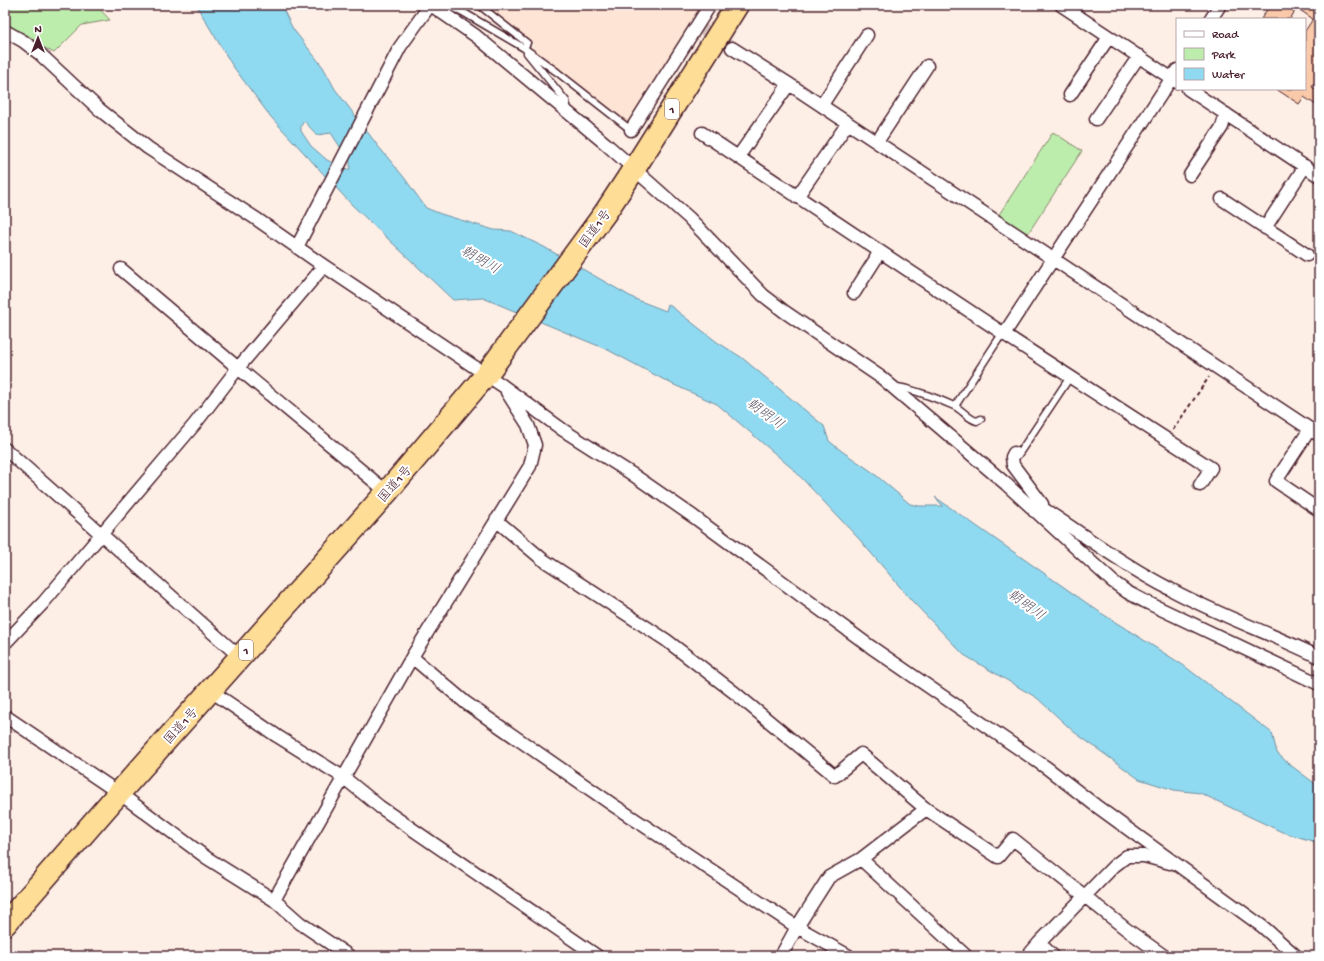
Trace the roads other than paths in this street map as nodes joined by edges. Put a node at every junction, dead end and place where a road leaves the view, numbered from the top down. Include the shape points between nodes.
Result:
1 (430, 5) edge
2 (446, 5) edge
3 (479, 5) edge
4 (710, 5) edge
5 (737, 5) edge
6 (1061, 5) edge
7 (1220, 5) edge
8 (1212, 18) edge
9 (5, 31) edge
10 (867, 35) dead end
11 (1109, 37) junction
12 (524, 48) junction
13 (732, 48) tunnel mouth
14 (1139, 56) junction
15 (927, 66) dead end
16 (1175, 77) edge
17 (789, 84) junction
18 (1190, 90) edge
19 (1070, 95) dead end
20 (822, 106) junction
21 (569, 114) junction
22 (1226, 114) junction
23 (1096, 119) dead end
24 (848, 123) junction
25 (631, 130) joint
26 (702, 133) dead end
27 (877, 142) junction
28 (738, 157) junction
29 (1305, 166) junction
30 (634, 170) junction
31 (1190, 175) dead end
32 (1319, 176) edge
33 (797, 197) junction
34 (1222, 199) dead end
35 (1265, 228) junction
36 (297, 247) junction
37 (879, 251) junction
38 (1306, 255) dead end
39 (1052, 258) junction
40 (324, 266) junction
41 (121, 269) dead end
42 (854, 293) dead end
43 (1004, 334) junction
44 (238, 368) junction
45 (1070, 377) junction
46 (495, 380) junction
47 (891, 386) junction
48 (955, 406) junction
49 (981, 419) dead end
50 (1314, 432) edge
51 (5, 449) edge
52 (1016, 454) joint
53 (1200, 485) dead end
54 (387, 492) junction
55 (1038, 509) junction
56 (1319, 510) edge
57 (496, 520) junction
58 (102, 534) junction
59 (5, 643) edge
60 (412, 657) junction
61 (1319, 657) edge
62 (240, 658) junction
63 (1319, 684) edge
64 (211, 691) junction
65 (5, 716) edge
66 (343, 777) junction
67 (119, 793) junction
68 (926, 809) junction
69 (862, 859) junction
70 (1180, 866) junction
71 (1085, 896) junction
72 (274, 900) junction
73 (5, 924) edge
74 (797, 927) junction
75 (1039, 943) junction
76 (349, 956) edge
77 (597, 956) edge
78 (780, 956) edge
79 (849, 956) edge
80 (966, 956) edge
81 (1028, 956) edge
82 (1053, 956) edge
83 (1164, 956) edge
84 (1296, 956) edge

1 - 21 street via 476,36
1 - 36 street via 400,47
2 - 12 lane
3 - 12 lane via 527,43
4 - 25 street via 699,27
5 - 30 highway, 国道1号 / 1
6 - 11 street
7 - 8 street
9 - 36 street via 40,54 100,110 148,148
10 - 20 street
11 - 14 street
11 - 19 street
12 - 21 lane via 566,101
12 - 25 lane
13 - 17 street
14 - 16 street
14 - 23 street
15 - 27 street
16 - 39 street
17 - 20 street
17 - 28 street
18 - 22 street
20 - 24 street
21 - 30 street
22 - 29 street
22 - 31 street via 1222,128
24 - 27 street
24 - 33 street
26 - 28 street
27 - 39 street
28 - 33 street
29 - 32 street
29 - 35 street
30 - 46 highway, 国道1号 / 1 via 501,355
30 - 47 street via 689,218 764,295
33 - 37 street
34 - 35 street
35 - 38 street
36 - 40 street
37 - 42 street
37 - 43 street
39 - 43 street
39 - 50 street
40 - 44 street
40 - 46 street
41 - 44 street
43 - 45 street
43 - 48 lane
44 - 54 street
44 - 58 street via 194,425
45 - 52 lane
45 - 53 street via 1211,468
46 - 54 highway, 国道1号 / 1
46 - 57 street via 528,425 536,445 530,466
46 - 70 street via 563,430 694,517 871,648 1047,768
47 - 48 lane
47 - 55 street
48 - 49 lane via 972,420
50 - 56 street via 1276,481
51 - 58 street
52 - 55 street via 1012,457 1013,465 1042,504
54 - 62 highway, 国道1号 / 1
55 - 61 street via 1168,588
55 - 63 street via 1112,581 1127,592
57 - 60 street
57 - 68 street via 542,559 666,640 835,776 862,754
58 - 59 street
58 - 62 street
60 - 66 street
60 - 74 street via 466,703 613,805
62 - 64 highway, 国道1号 / 1
64 - 66 street
64 - 67 highway, 国道1号 / 1
65 - 67 street
66 - 72 street
66 - 77 street via 380,807
67 - 72 street via 207,858
67 - 73 highway, 国道1号 / 1
68 - 69 street
68 - 71 street via 998,857 1013,839
69 - 74 street via 829,877
69 - 80 street
70 - 71 street via 1144,856 1127,856
70 - 84 street via 1263,927
71 - 75 street
71 - 83 street
72 - 76 street via 300,923
74 - 78 street
74 - 79 street
75 - 81 street
75 - 82 street

